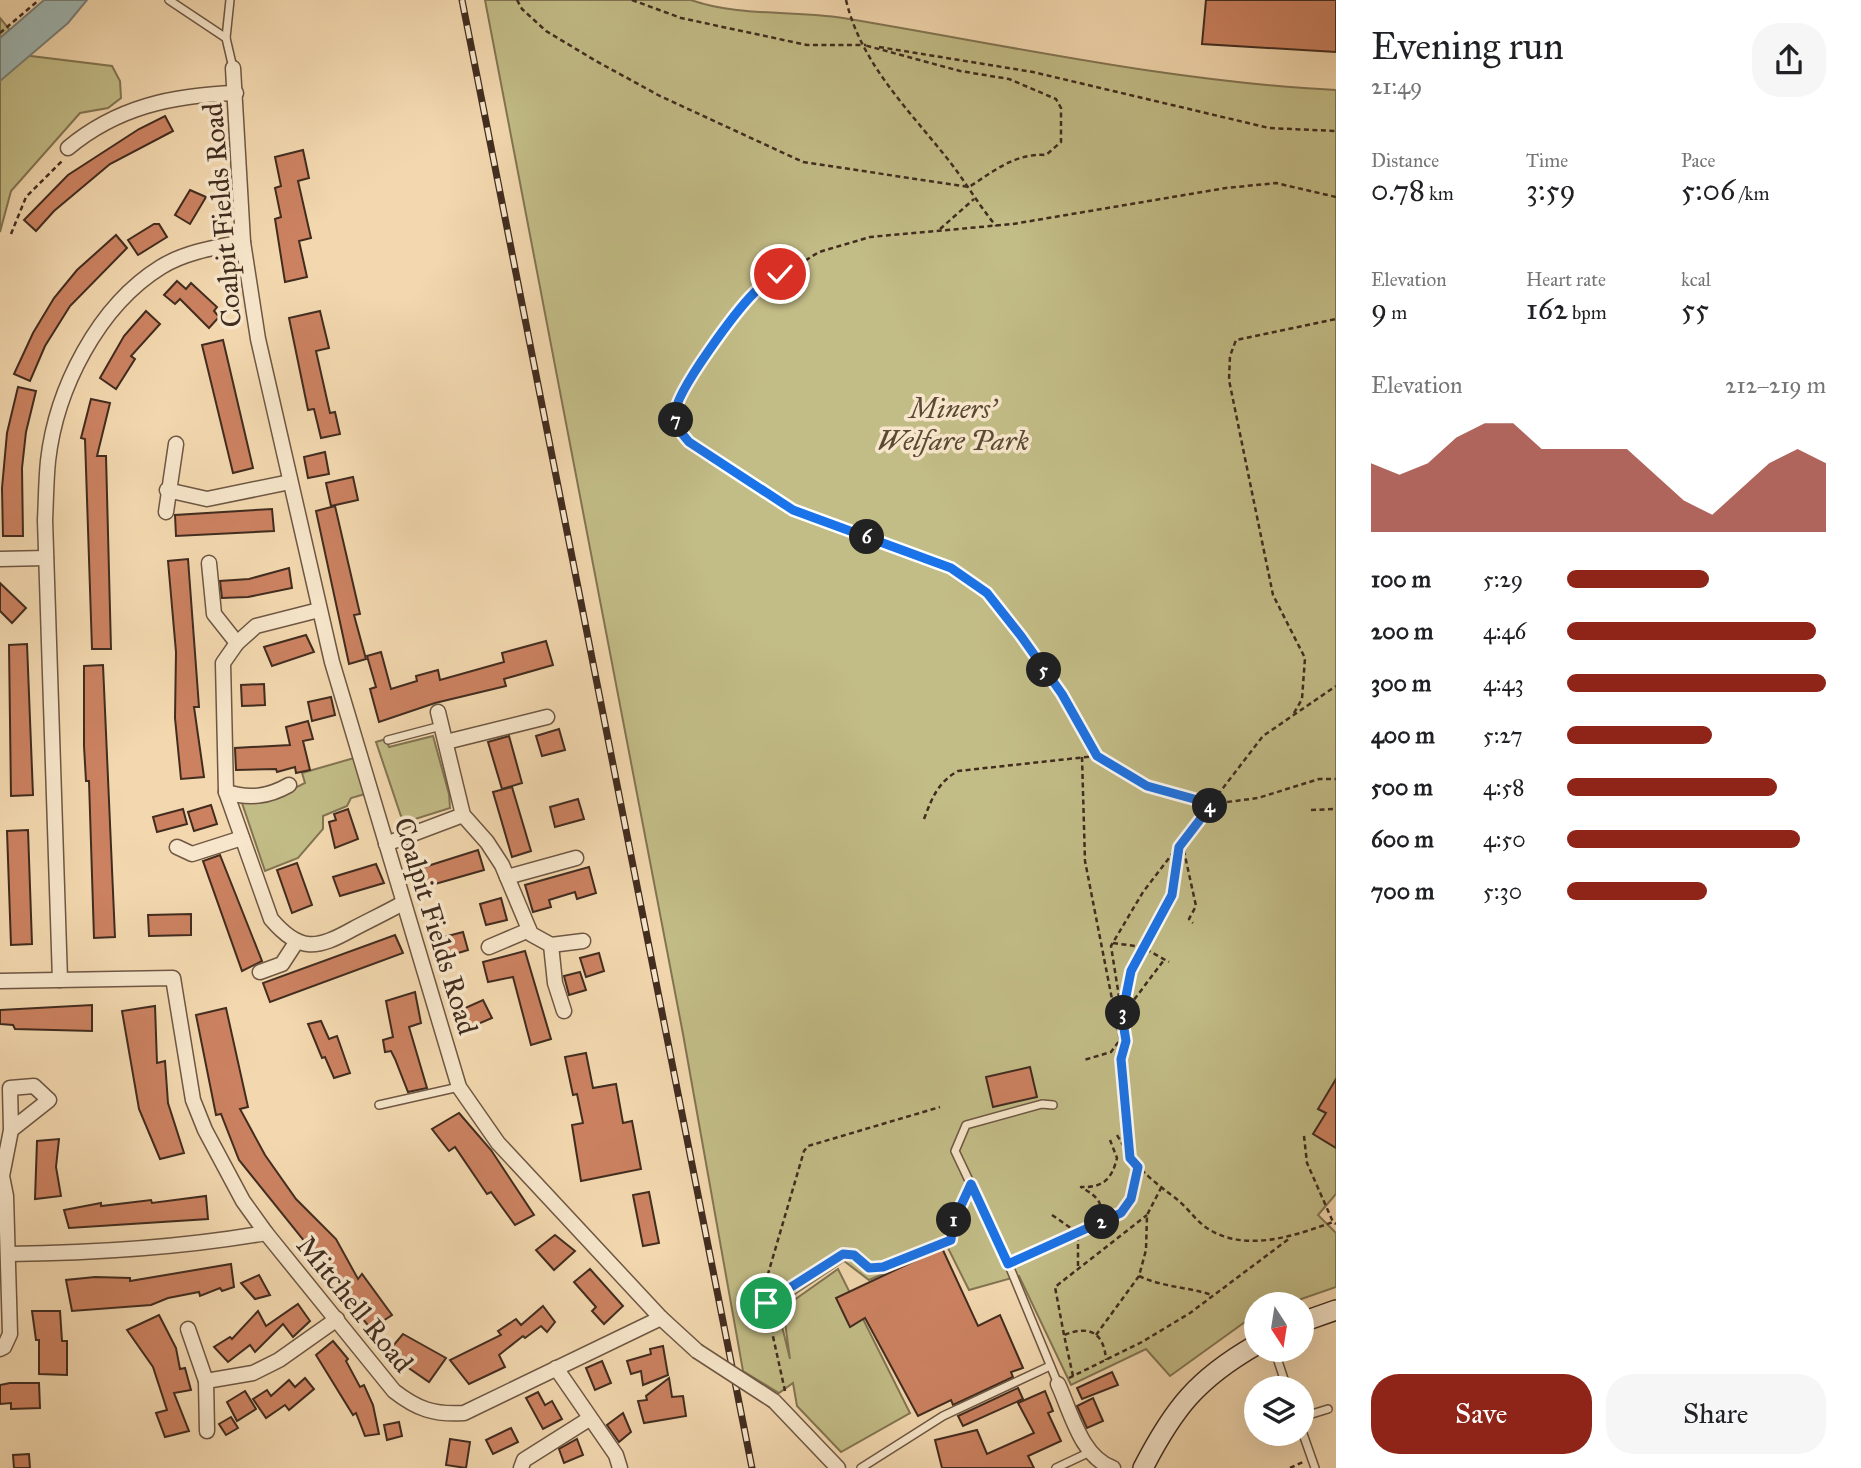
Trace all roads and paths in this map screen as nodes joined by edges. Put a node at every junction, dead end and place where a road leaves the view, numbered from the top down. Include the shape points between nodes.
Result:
1 (39, 0) edge
2 (169, 0) edge
3 (230, 0) edge
4 (517, 0) edge
5 (632, 0) edge
6 (846, 0) edge
7 (0, 33) edge
8 (226, 38) junction
9 (864, 45) junction
10 (233, 68) joint
11 (236, 93) junction
12 (1336, 131) edge
13 (68, 148) joint
14 (969, 187) junction
15 (1336, 197) edge
16 (974, 200) junction
17 (996, 226) junction
18 (938, 230) junction
19 (11, 234) dead end
20 (243, 242) junction
21 (1336, 319) edge
22 (176, 444) dead end
23 (290, 482) junction
24 (167, 490) junction
25 (166, 512) dead end
26 (46, 558) junction
27 (0, 559) edge
28 (209, 563) dead end
29 (319, 610) junction
30 (237, 643) junction
31 (1336, 686) edge
32 (1292, 716) junction
33 (547, 717) dead end
34 (440, 719) joint
35 (388, 740) dead end
36 (446, 742) junction
37 (1097, 756) junction
38 (1082, 757) junction
39 (1336, 779) edge
40 (289, 785) dead end
41 (226, 792) junction
42 (1212, 804) junction
43 (1336, 809) edge
44 (1311, 810) dead end
45 (463, 815) junction
46 (924, 819) dead end
47 (242, 838) junction
48 (1182, 842) junction
49 (386, 844) junction
50 (177, 847) dead end
51 (1179, 847) junction
52 (576, 858) dead end
53 (507, 877) junction
54 (403, 903) junction
55 (1193, 923) dead end
56 (529, 930) junction
57 (297, 941) junction
58 (583, 941) dead end
59 (1113, 943) junction
60 (551, 945) junction
61 (489, 947) dead end
62 (1142, 947) junction
63 (260, 972) dead end
64 (60, 980) junction
65 (0, 981) edge
66 (564, 1012) dead end
67 (1122, 1016) junction
68 (1084, 1060) dead end
69 (459, 1087) junction
70 (379, 1105) dead end
71 (1053, 1105) dead end
72 (940, 1107) dead end
73 (11, 1130) dead end
74 (1117, 1135) dead end
75 (1304, 1136) dead end
76 (1110, 1140) dead end
77 (1130, 1158) junction
78 (1138, 1167) junction
79 (1, 1175) edge
80 (971, 1184) junction
81 (1161, 1188) junction
82 (1052, 1215) dead end
83 (1147, 1215) junction
84 (1100, 1222) junction
85 (1335, 1223) edge
86 (265, 1233) junction
87 (1078, 1233) junction
88 (1290, 1238) junction
89 (8, 1254) junction
90 (1008, 1264) junction
91 (1078, 1268) junction
92 (1139, 1276) junction
93 (1212, 1295) junction
94 (766, 1303) junction
95 (1336, 1310) edge
96 (661, 1318) junction
97 (1314, 1318) edge
98 (337, 1319) junction
99 (188, 1329) dead end
100 (1064, 1335) junction
101 (1096, 1335) junction
102 (2, 1348) edge
103 (1244, 1352) edge
104 (1106, 1360) junction
105 (1050, 1366) junction
106 (556, 1368) junction
107 (1073, 1376) junction
108 (206, 1381) junction
109 (1058, 1384) junction
110 (780, 1401) junction
111 (1328, 1409) dead end
112 (1314, 1413) edge
113 (589, 1419) junction
114 (207, 1431) dead end
115 (1307, 1446) edge
116 (1090, 1451) junction
117 (521, 1468) edge
118 (620, 1468) edge
119 (838, 1468) edge
120 (861, 1468) edge
121 (1056, 1468) edge
122 (1113, 1468) edge
123 (1143, 1468) edge
124 (1315, 1468) edge

1 - 7 path
2 - 8 lane
3 - 8 lane
4 - 14 path via 546,31 596,61 803,162
5 - 9 path via 681,19 807,45
6 - 9 path
8 - 10 lane
9 - 12 path via 1033,72 1269,128
9 - 14 path via 888,90
9 - 14 path via 1009,79 1056,99 1061,108 1061,142 1046,155 1028,153 1010,161
10 - 11 street, Coalpit Fields Road
11 - 13 street via 149,103 99,126
11 - 20 street, Coalpit Fields Road
13 - 19 path via 68,156 26,197
14 - 16 path
15 - 17 path via 1276,183
16 - 17 path
16 - 18 path
17 - 18 path
18 - 37 path via 870,237 819,252 755,292 682,392 675,413 678,430 689,442 793,510 951,568 987,593 1062,694
20 - 23 street, Coalpit Fields Road via 258,339
20 - 26 street via 162,266 124,297 98,329 77,368 48,459
21 - 32 path via 1236,340 1230,356 1229,380 1273,595 1305,658 1302,699
22 - 24 street
23 - 24 street via 207,499
23 - 29 street, Coalpit Fields Road
24 - 25 street
26 - 27 street
26 - 64 street
28 - 30 street via 214,614
29 - 30 street via 256,626
29 - 49 street, Coalpit Fields Road
30 - 41 street via 223,663
31 - 32 path
32 - 42 path via 1263,736
33 - 36 street
34 - 35 lane
34 - 36 street
36 - 45 street
37 - 38 path
37 - 42 path via 1147,786
38 - 46 path via 958,771 933,794
38 - 68 path via 1085,861 1120,1040 1111,1052
39 - 42 path
40 - 41 street via 272,795 243,797
41 - 47 street
42 - 48 path
43 - 44 path
45 - 49 street
45 - 53 street via 488,842
47 - 50 street via 192,854
47 - 57 street via 271,919
48 - 51 path
48 - 55 path via 1196,906 1189,919
49 - 54 street, Coalpit Fields Road
51 - 59 path via 1143,892
51 - 62 path via 1172,895
52 - 53 street
53 - 56 street
54 - 57 street via 336,940 321,945
54 - 69 street, Coalpit Fields Road
56 - 60 street
56 - 61 street
57 - 63 street via 282,964
58 - 60 street
59 - 62 path
59 - 67 path
60 - 66 street
62 - 67 path via 1131,971
62 - 67 path via 1166,961
64 - 65 street
64 - 86 street, Mitchell Road via 173,978 193,1100 243,1201
67 - 77 path
69 - 70 lane
69 - 96 street, Coalpit Fields Road via 498,1143
71 - 80 lane via 966,1125 955,1151
72 - 94 path via 808,1146 763,1291
73 - 79 street
74 - 77 path
75 - 85 path via 1307,1163
76 - 84 path via 1117,1158 1110,1178 1095,1188 1081,1187 1098,1197
77 - 78 path
78 - 81 path
78 - 84 path via 1131,1199 1121,1213
79 - 89 street
80 - 90 lane
80 - 94 path via 953,1223 951,1240 883,1267 869,1268 854,1255 843,1254
81 - 83 path
81 - 88 path via 1207,1228 1233,1241
82 - 87 path
83 - 91 path
83 - 92 path via 1146,1250
84 - 87 path
85 - 88 path
86 - 89 street via 101,1253
86 - 98 street, Mitchell Road
87 - 90 path
87 - 91 path
88 - 93 path
89 - 102 street via 10,1334
90 - 105 lane
91 - 100 path via 1055,1287
92 - 93 path via 1155,1284 1184,1286
92 - 101 path
93 - 104 path via 1190,1313
94 - 110 path
95 - 97 main road
96 - 106 street, Mitchell Road
96 - 110 street, Coalpit Fields Road, bridge via 697,1351
98 - 106 street, Mitchell Road via 394,1391 424,1411 464,1413
98 - 108 street via 253,1373
99 - 108 street
100 - 101 path via 1079,1329
100 - 107 path
101 - 104 path via 1105,1347
103 - 123 main road via 1195,1387 1163,1429
104 - 107 path
105 - 109 lane
105 - 120 lane via 943,1416
106 - 113 street
107 - 109 path
108 - 114 street
109 - 116 street
110 - 119 street, Coalpit Fields Road
111 - 112 lane
113 - 117 street via 524,1460
113 - 118 street via 616,1455
115 - 124 lane
116 - 121 lane
116 - 122 street via 1100,1464

